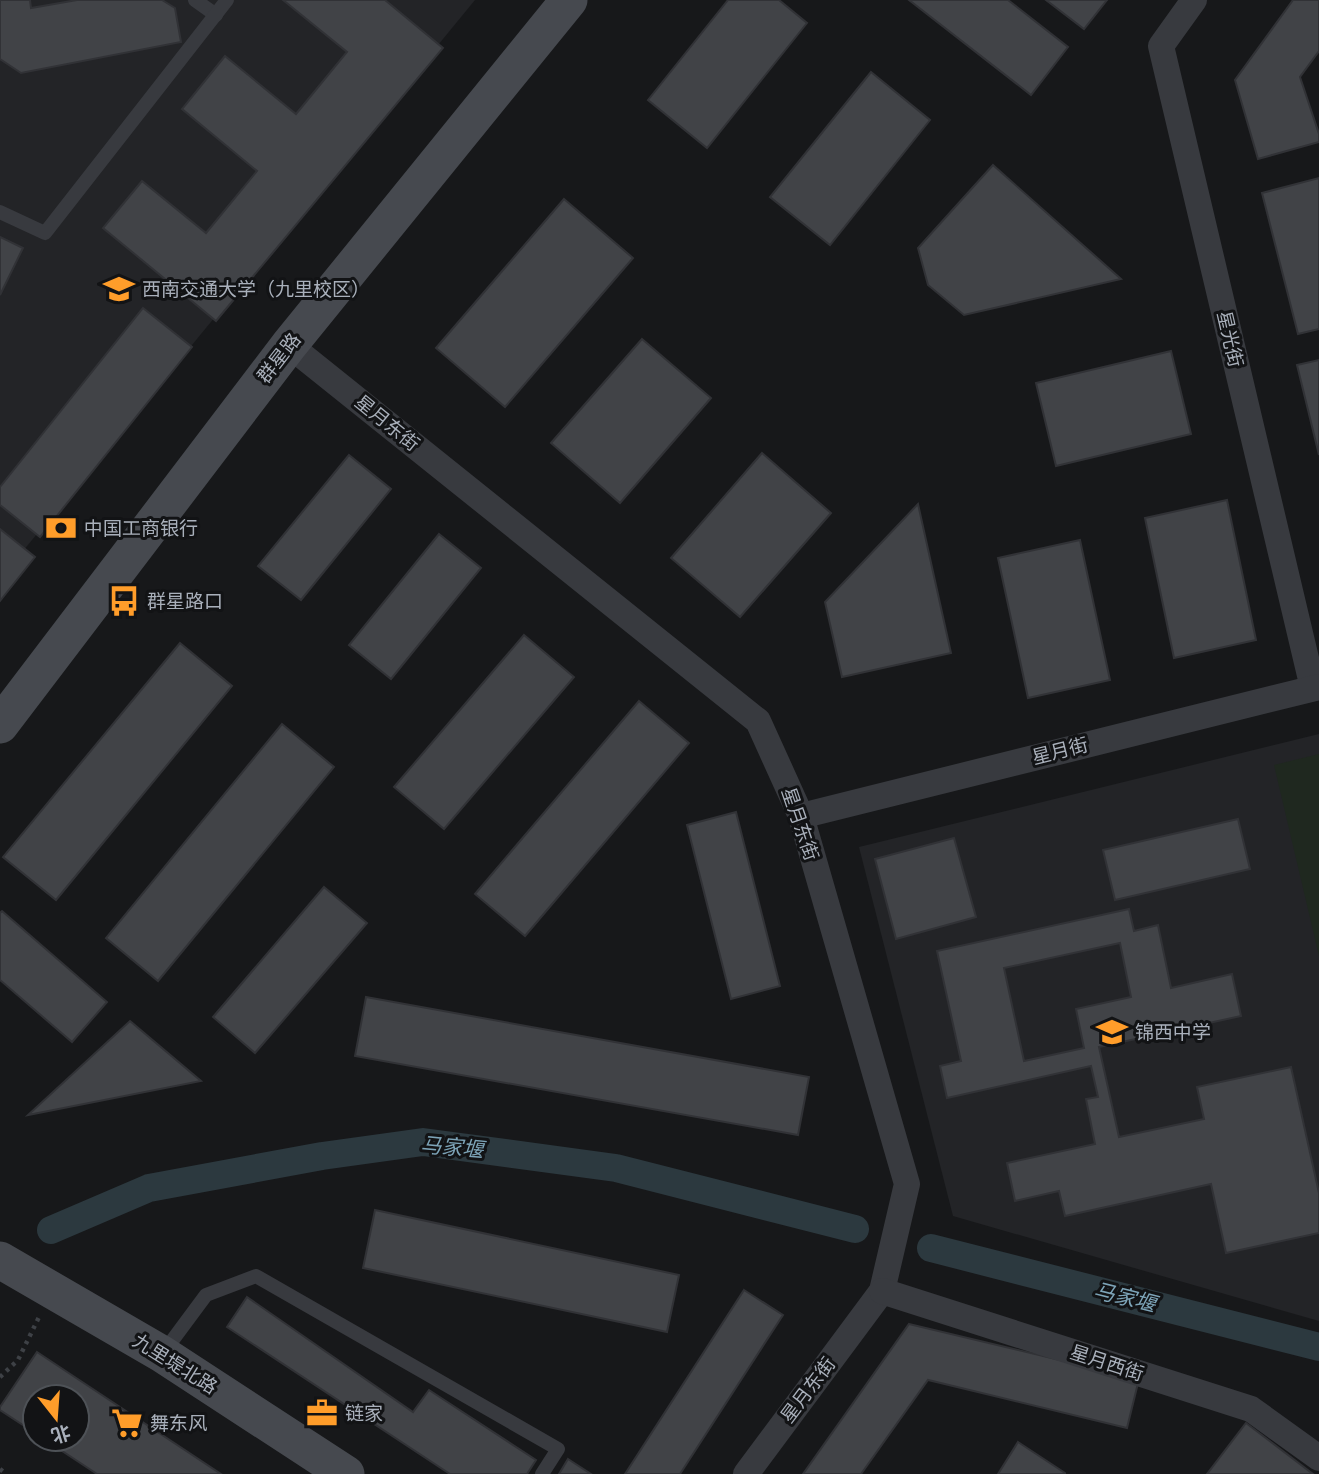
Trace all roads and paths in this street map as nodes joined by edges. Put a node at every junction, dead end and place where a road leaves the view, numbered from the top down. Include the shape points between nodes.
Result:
1 (195, 0) edge
2 (227, 0) edge
3 (569, 0) edge
4 (1194, 0) edge
5 (216, 15) junction
6 (0, 212) edge
7 (289, 345) junction
8 (1316, 687) edge
9 (0, 725) edge
10 (801, 816) junction
11 (0, 1260) edge
12 (52, 1291) junction
13 (882, 1291) junction
14 (162, 1354) junction
15 (0, 1377) edge
16 (1319, 1458) edge
17 (0, 1469) edge
18 (6, 1474) edge
19 (346, 1474) edge
20 (542, 1474) edge
21 (746, 1474) edge

1 - 5 lane
2 - 5 lane
3 - 7 street, 群星路
4 - 8 street, 星光街 via 1161,46
5 - 6 lane via 46,233
7 - 9 street, 群星路
7 - 10 street, 星月东街 via 758,720
8 - 10 street, 星月街
10 - 13 street, 星月东街 via 907,1184
11 - 12 street, 九里堤北路
12 - 14 street, 九里堤北路
12 - 15 path via 18,1360
13 - 16 street, 星月西街 via 1251,1409
13 - 21 street, 星月东街
14 - 19 street, 九里堤北路
14 - 20 lane via 206,1295 256,1276 558,1449
17 - 18 path

